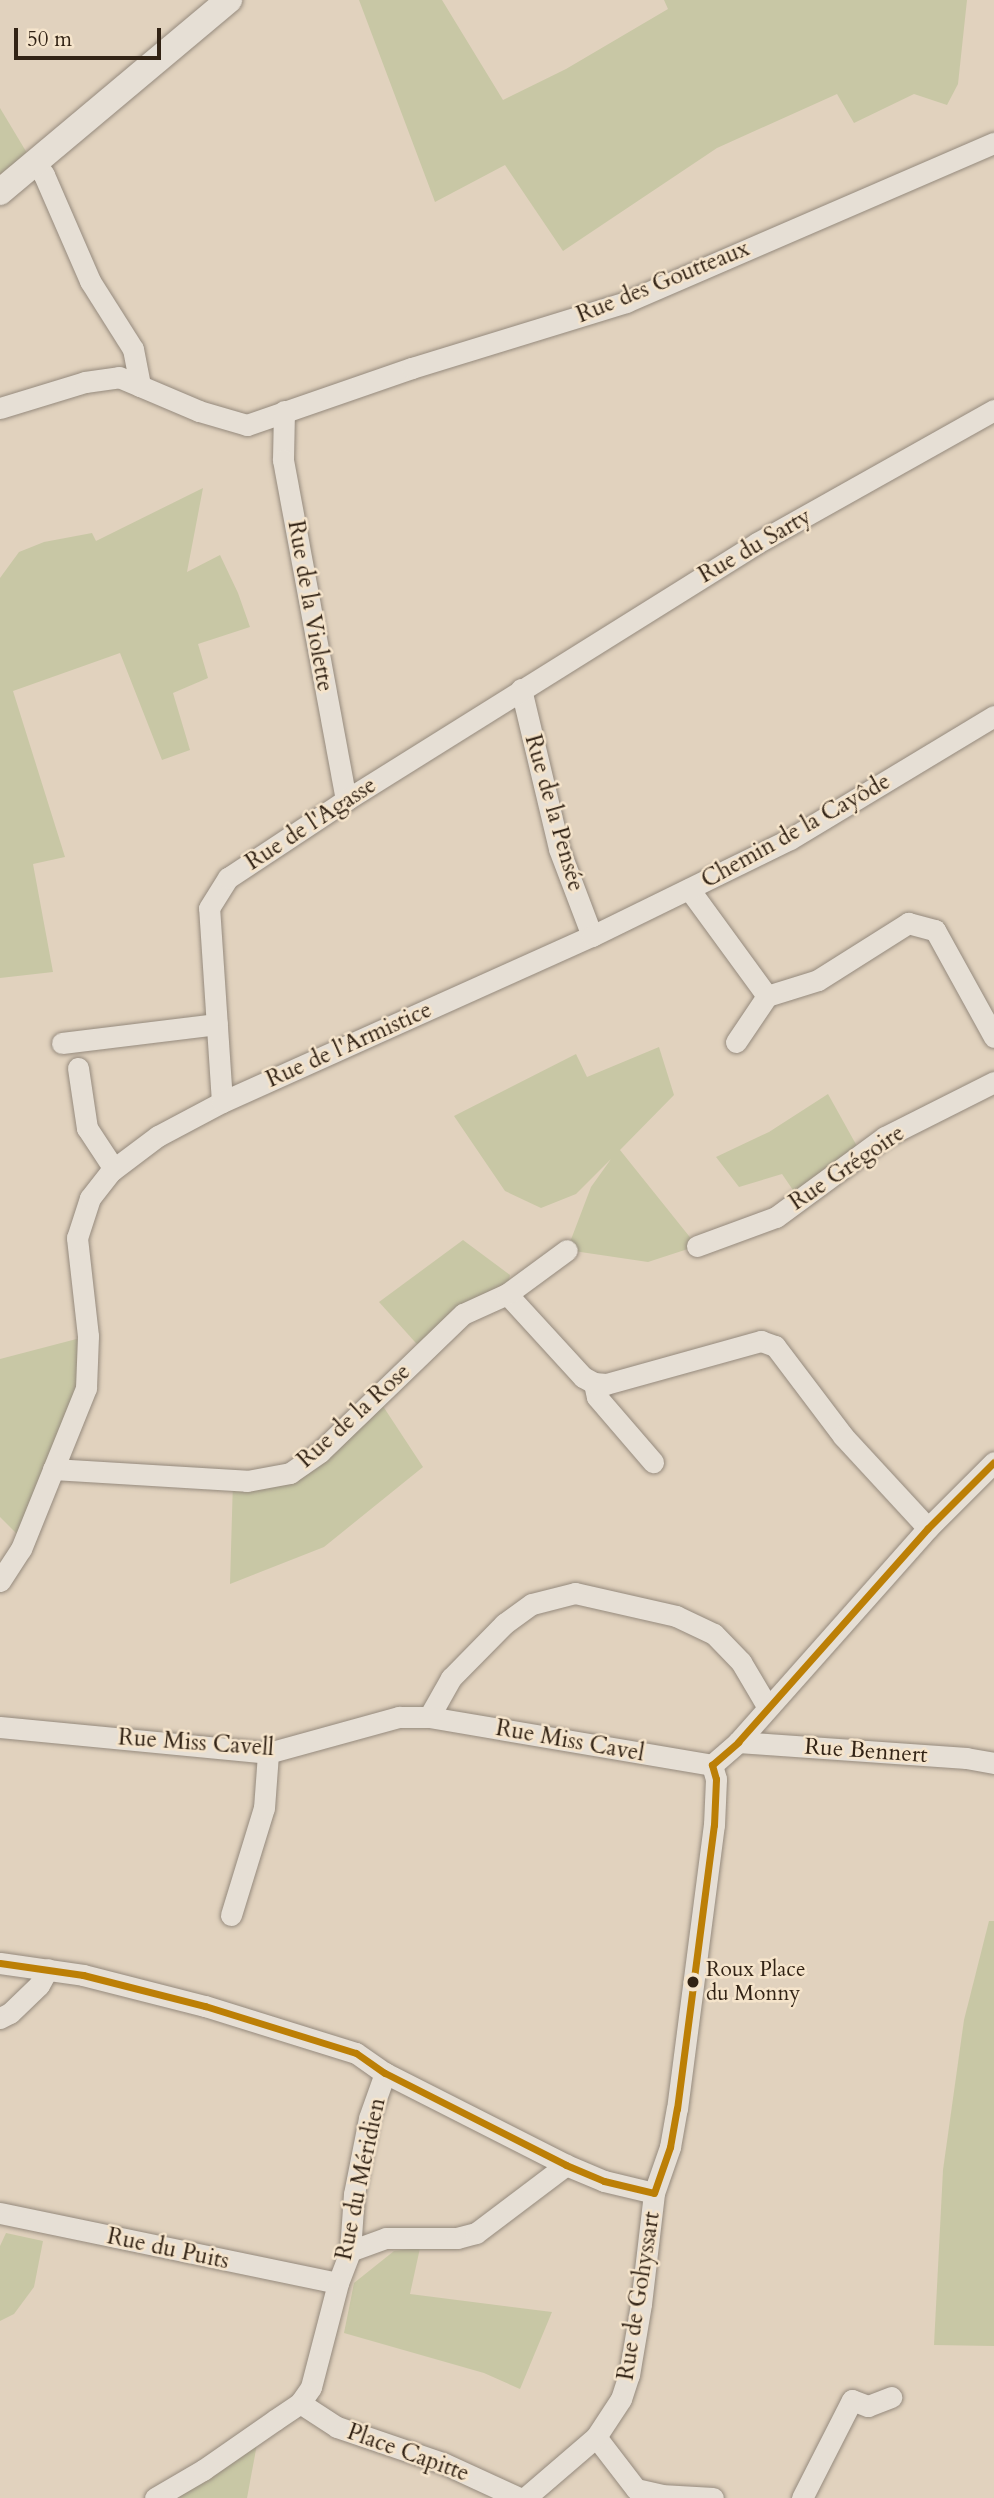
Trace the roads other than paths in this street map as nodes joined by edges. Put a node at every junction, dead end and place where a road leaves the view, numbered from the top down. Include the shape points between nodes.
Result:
1 (229, 0) edge
2 (994, 143) edge
3 (34, 161) junction
4 (0, 192) edge
5 (140, 386) junction
6 (0, 408) edge
7 (994, 410) edge
8 (284, 411) junction
9 (521, 689) junction
10 (994, 716) edge
11 (346, 800) junction
12 (689, 889) junction
13 (592, 936) junction
14 (767, 996) junction
15 (217, 1024) junction
16 (994, 1037) edge
17 (736, 1042) dead end
18 (62, 1043) dead end
19 (78, 1068) dead end
20 (994, 1082) edge
21 (222, 1102) junction
22 (114, 1169) junction
23 (697, 1246) dead end
24 (567, 1251) dead end
25 (507, 1294) junction
26 (594, 1383) junction
27 (653, 1462) dead end
28 (994, 1462) edge
29 (53, 1469) junction
30 (928, 1528) junction
31 (0, 1581) edge
32 (767, 1706) junction
33 (429, 1717) junction
34 (0, 1727) edge
35 (738, 1742) junction
36 (268, 1753) junction
37 (994, 1763) edge
38 (712, 1765) junction
39 (231, 1915) dead end
40 (0, 1963) edge
41 (48, 1969) junction
42 (0, 2018) edge
43 (385, 2073) junction
44 (566, 2165) junction
45 (654, 2193) junction
46 (0, 2213) edge
47 (350, 2251) junction
48 (338, 2283) junction
49 (891, 2397) dead end
50 (299, 2403) junction
51 (596, 2437) junction
52 (630, 2493) edge
53 (155, 2498) edge
54 (519, 2498) edge
55 (525, 2498) edge
56 (713, 2498) edge
57 (802, 2498) edge

1 - 3 street
2 - 8 street, Rue des Goutteaux via 626,302
3 - 4 street
3 - 5 street via 90,281 133,349
5 - 6 street, Rue des Goutteaux via 106,377
5 - 8 street, Rue des Goutteaux via 247,425
7 - 9 street, Rue du Sarty via 757,543
8 - 11 street, Rue de la Violette via 283,460
9 - 11 street, Rue de l'Agasse
9 - 13 street, Rue de la Pensée via 559,849
10 - 12 street, Chemin de la Cayôde via 790,839
11 - 15 street, Rue de l'Agasse via 228,878 209,908
12 - 13 street, Chemin de la Cayôde
12 - 14 street
13 - 21 street, Rue de l'Armistice
14 - 16 street via 818,980 908,923 935,930
14 - 17 street
15 - 18 street
15 - 21 street, Rue de l'Agasse
19 - 22 street via 87,1128
20 - 23 street, Rue Grégoire via 885,1138 776,1217
21 - 22 street, Rue de l'Armistice via 158,1136
22 - 29 street, Rue de l'Armistice via 90,1198 78,1238 88,1336 86,1388
24 - 25 street
25 - 26 street via 583,1377
25 - 29 street, Rue de la Rose via 463,1314 320,1452 290,1472 247,1482
26 - 27 street via 597,1396
26 - 30 street via 606,1384 761,1341 775,1346 843,1436
28 - 30 street
29 - 31 street, Rue de l'Armistice via 21,1549
30 - 32 street
32 - 33 street via 741,1662 714,1634 676,1616 575,1593 532,1604 503,1623 450,1678
32 - 35 street
33 - 36 street, Rue Miss Cavell via 399,1717
33 - 38 street, Rue Miss Cavel
34 - 36 street, Rue Miss Cavell
35 - 37 street, Rue Bennert
35 - 38 street
36 - 39 street via 264,1808
38 - 45 street, Rue de Gohyssart via 716,1779 714,1825 693,1990 670,2147
40 - 41 street
41 - 42 street via 39,1985
41 - 43 street via 246,2016 356,2053
43 - 44 street
43 - 47 street, Rue du Méridien via 369,2118 354,2194
44 - 45 street via 604,2181
44 - 47 street via 476,2233 457,2238 386,2238
45 - 51 street, Rue de Gohyssart via 642,2304 628,2375 621,2399
46 - 48 street, Rue du Puits
47 - 48 street, Rue du Méridien
48 - 50 street, Rue du Méridien via 316,2374
49 - 57 street via 868,2406 852,2400
50 - 53 street
50 - 54 street, Place Capitte via 337,2427 443,2463
51 - 52 street
51 - 55 street, Rue de Gohyssart
52 - 56 street

